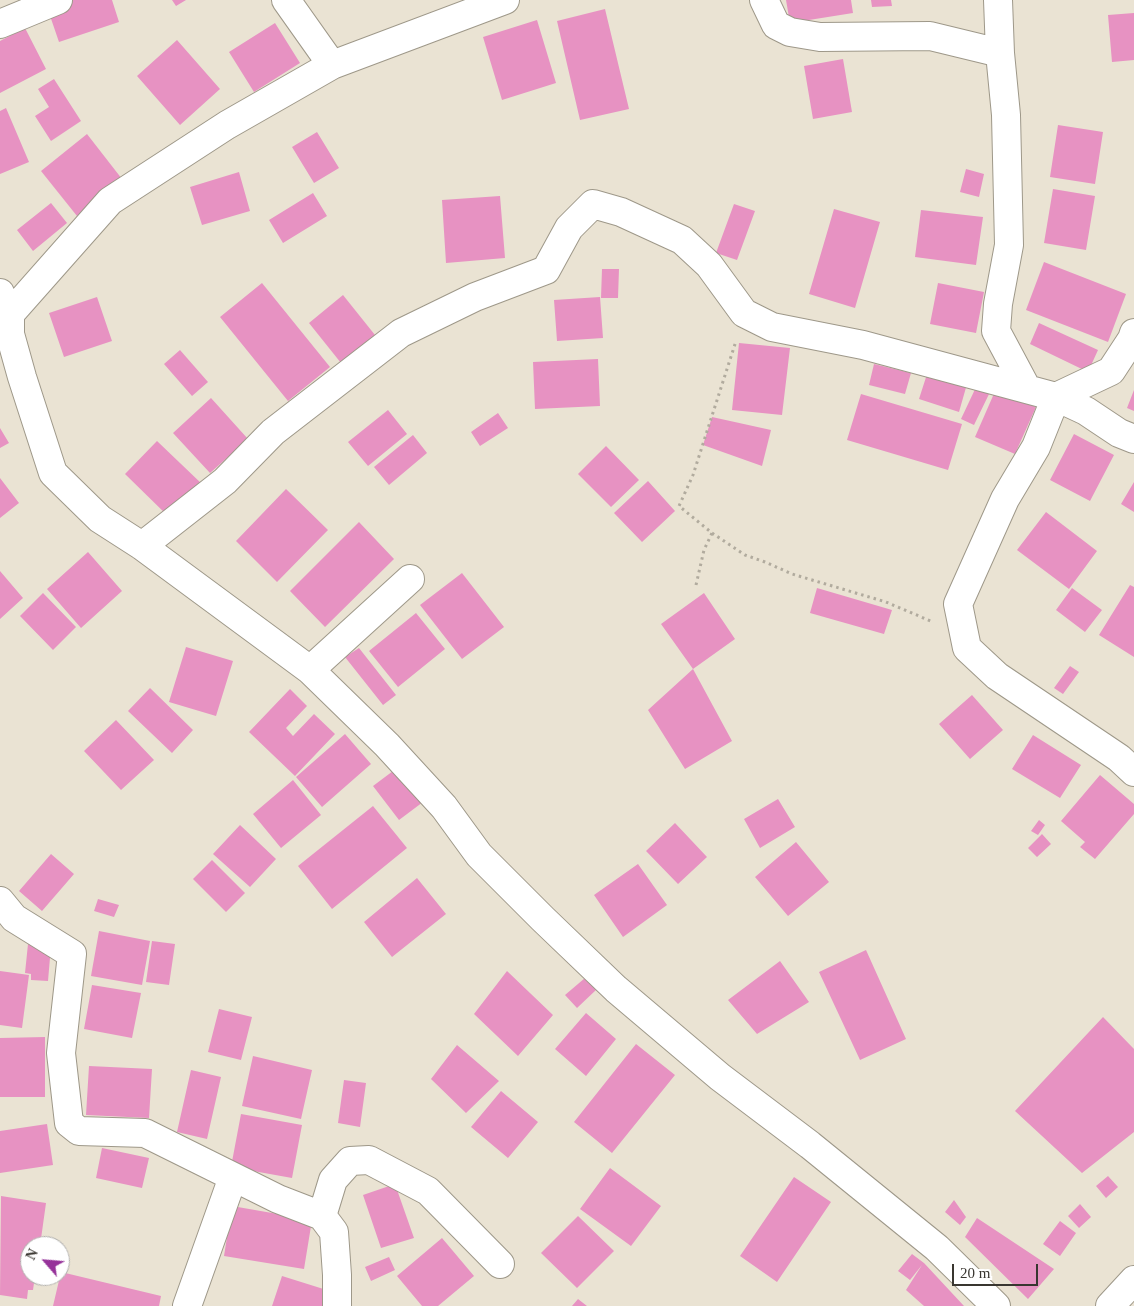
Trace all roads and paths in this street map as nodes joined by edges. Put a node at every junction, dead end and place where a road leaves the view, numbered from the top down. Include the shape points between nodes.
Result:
1 (58, 0) edge
2 (286, 0) edge
3 (505, 0) edge
4 (764, 0) edge
5 (998, 0) edge
6 (0, 24) edge
7 (1000, 53) junction
8 (332, 64) junction
9 (744, 313) junction
10 (5, 319) edge
11 (1134, 333) edge
12 (1027, 389) junction
13 (1056, 397) junction
14 (1134, 440) edge
15 (712, 533) junction
16 (142, 546) junction
17 (410, 580) dead end
18 (696, 585) dead end
19 (965, 635) junction
20 (310, 670) junction
21 (1129, 758) edge
22 (0, 901) edge
23 (233, 1177) junction
24 (322, 1216) junction
25 (500, 1264) dead end
26 (1134, 1280) edge
27 (187, 1306) edge
28 (337, 1306) edge
29 (996, 1306) edge
30 (1110, 1306) edge

1 - 6 street
2 - 8 street
3 - 8 street
4 - 7 street via 776,25 790,32 820,37 930,36
5 - 7 street
7 - 12 street via 1006,115 1009,245 996,331
8 - 10 street via 227,125 110,201
9 - 12 street via 772,327 862,345
9 - 15 path via 693,474 679,506
9 - 16 street via 709,265 682,240 621,212 593,204 569,228 546,270 475,297 401,333 273,432 225,481
10 - 16 street via 53,473 100,519
11 - 13 street via 1111,371
12 - 13 street
13 - 14 street
13 - 19 street via 1036,447 1005,499 958,604
15 - 18 path via 704,550
15 - 19 path via 745,555 792,574 886,602
16 - 20 street
17 - 20 street
19 - 21 street via 967,648 998,676
20 - 29 street via 387,745 444,807 479,855 616,989 720,1077 937,1248
22 - 23 street via 14,918 72,954 61,1053 69,1123 79,1131 145,1133
23 - 24 street
23 - 27 street
24 - 25 street via 333,1180 350,1161 369,1160 428,1190
24 - 28 street via 334,1232
26 - 30 street

